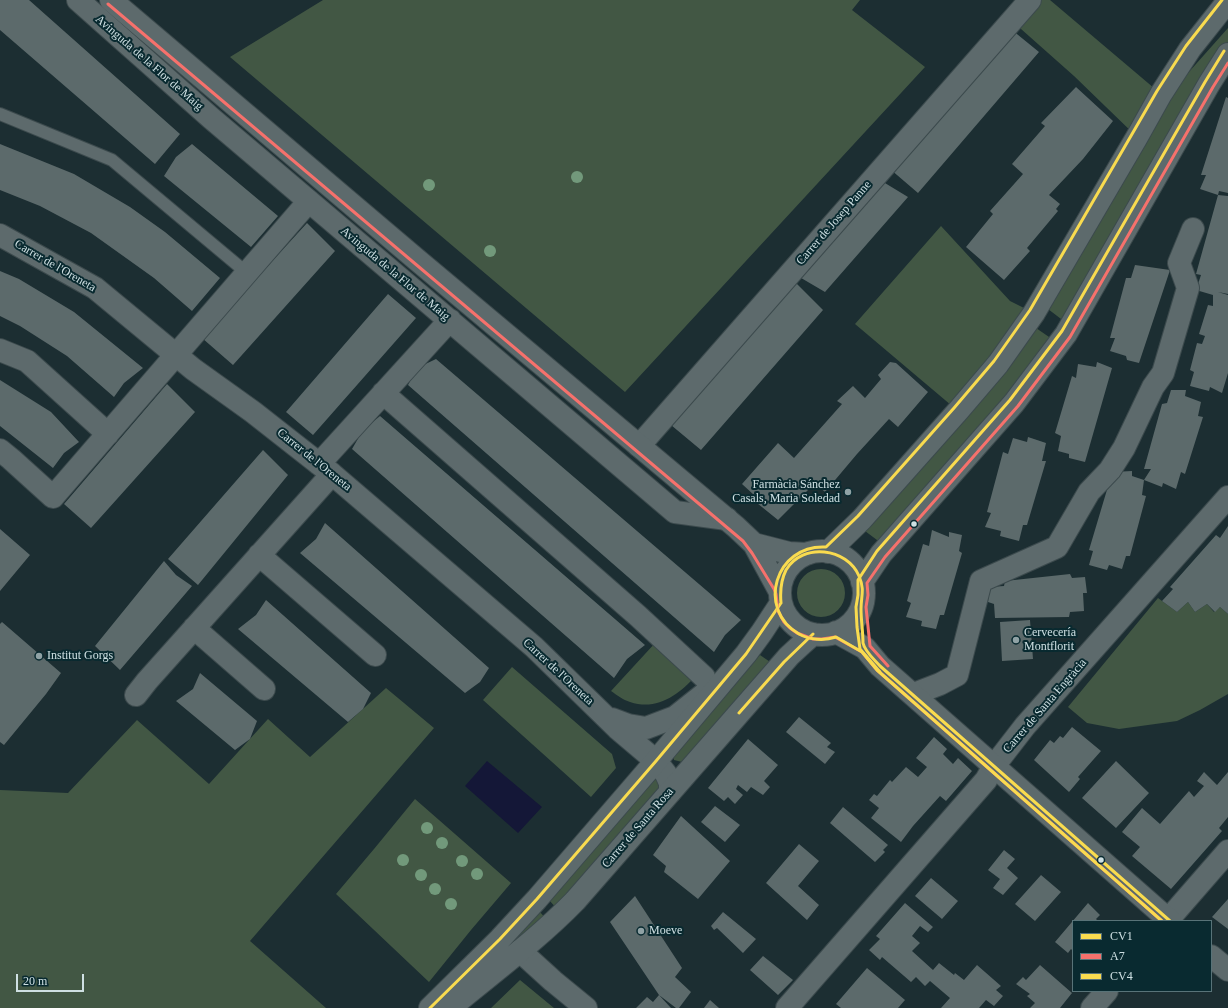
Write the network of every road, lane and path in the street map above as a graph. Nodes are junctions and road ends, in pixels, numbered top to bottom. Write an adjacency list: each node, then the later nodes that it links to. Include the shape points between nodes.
1 (78, 0): 9 (street, Avinguda de la Flor de Maig)
2 (112, 0): 18 (street, Avinguda de la Flor de Maig)
3 (1030, 0): 18 (street, Carrer de Josep Panne)
4 (1228, 1): 6 (street)
5 (1228, 12): 6 (street)
6 (1190, 48): 24 (street, via 1034,313 998,364 862,519)
7 (1228, 54): 27 (street, via 1066,334 1014,402 881,554)
8 (0, 114): 12 (lane, via 112,160)
9 (309, 201): 12 (street); 13 (street, Avinguda de la Flor de Maig)
10 (1193, 229): 38 (street, via 1179,263 1188,288 1163,373 1124,448 1110,470 1089,492 1057,547 981,581 957,675)
11 (0, 235): 15 (street, Carrer de l'Oreneta, via 95,288)
12 (247, 273): 15 (street)
13 (450, 320): 16 (street); 22 (street, Avinguda de la Flor de Maig, via 674,512)
14 (0, 350): 17 (street, via 27,361)
15 (176, 355): 17 (street); 20 (street, Carrer de l'Oreneta)
16 (383, 393): 20 (street); 36 (street)
17 (108, 434): 19 (street, via 54,497)
18 (639, 446): 22 (street, Avinguda de la Flor de Maig)
19 (0, 450)
20 (326, 469): 26 (street); 40 (street, Carrer de l'Oreneta, via 534,648)
21 (1228, 497): 42 (street, Carrer de Santa Engràcia, via 1025,726)
22 (727, 519): 23 (street, Avinguda de la Flor de Maig)
23 (754, 544): 25 (street, via 789,553); 28 (street)
24 (828, 552): 25 (street); 27 (street, via 837,554 853,565)
25 (807, 554): 28 (street, via 790,566 783,576)
26 (259, 556): 30 (street); 34 (street)
27 (862, 582): 29 (street, via 864,595)
28 (780, 597): 32 (street, via 784,614 792,623 801,630); 35 (street, via 762,632)
29 (861, 607): 31 (street, via 846,627); 33 (street)
30 (194, 628): 37 (street); 39 (street)
31 (836, 632): 32 (street); 33 (street)
32 (814, 634): 43 (street, Carrer de Santa Rosa, via 789,656)
33 (864, 648): 38 (street, via 880,666)
34 (374, 655)
35 (731, 672): 40 (street, Carrer de l'Oreneta, via 675,717 646,728 628,725); 41 (street)
36 (704, 676)
37 (264, 689)
38 (914, 694): 42 (street)
39 (136, 695)
40 (604, 716): 41 (street, Carrer de l'Oreneta)
41 (656, 761): 43 (street, Carrer de l'Oreneta, via 666,774); 50 (street, via 537,899)
42 (994, 766): 45 (street); 53 (street, Carrer de Santa Engràcia, via 986,780)
43 (670, 792): 46 (street, Carrer de Santa Rosa, via 575,901)
44 (1228, 852): 45 (street)
45 (1168, 920)
46 (520, 951): 51 (street, Carrer de Santa Rosa); 52 (street)
47 (1212, 957): 48 (street)
48 (1228, 970)
49 (1105, 992): 54 (street)
50 (430, 1008)
51 (450, 1008)
52 (586, 1008)
53 (787, 1008)
54 (1092, 1008)

